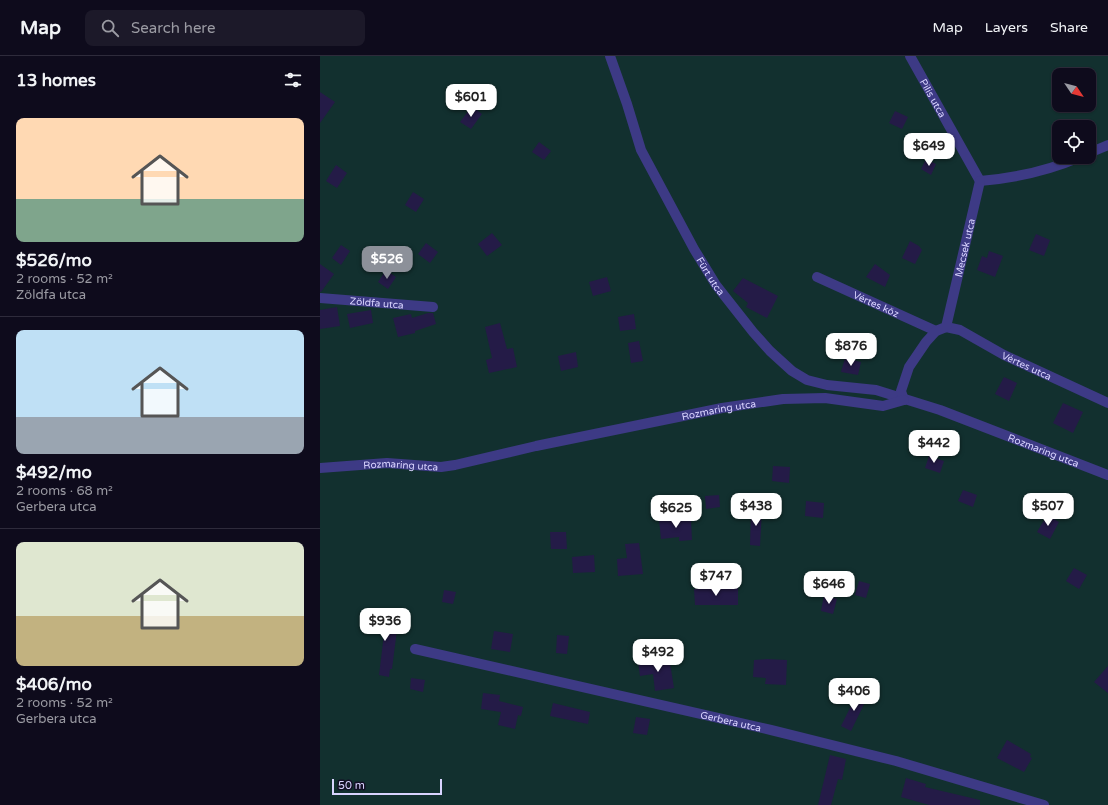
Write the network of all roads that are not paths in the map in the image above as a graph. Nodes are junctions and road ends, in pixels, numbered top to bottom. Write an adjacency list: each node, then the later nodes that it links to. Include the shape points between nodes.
1 (610, 56): 12 (street, Fürt utca, via 641,150 694,249 716,285 752,332 792,371 807,380 827,385 876,390)
2 (910, 56): 6 (street, Pilis utca)
3 (1108, 145): 4 (street)
4 (1096, 150)
5 (1062, 164): 6 (street, via 1014,178)
6 (980, 181): 10 (street, Mecsek utca)
7 (817, 277): 11 (street, Vértes köz)
8 (320, 298): 9 (street, Zöldfa utca)
9 (433, 307)
10 (946, 327): 11 (street); 13 (street, Vértes utca, via 960,330 1004,355)
11 (936, 331): 12 (street, via 909,367 901,391)
12 (904, 400): 14 (street, Rozmaring utca, via 883,406 825,398 783,399 708,410 455,465 387,463); 15 (street, Rozmaring utca, via 940,410)
13 (1108, 403)
14 (320, 468)
15 (1108, 475)
16 (415, 649): 17 (street, Gerbera utca, via 896,761)
17 (1044, 805)

